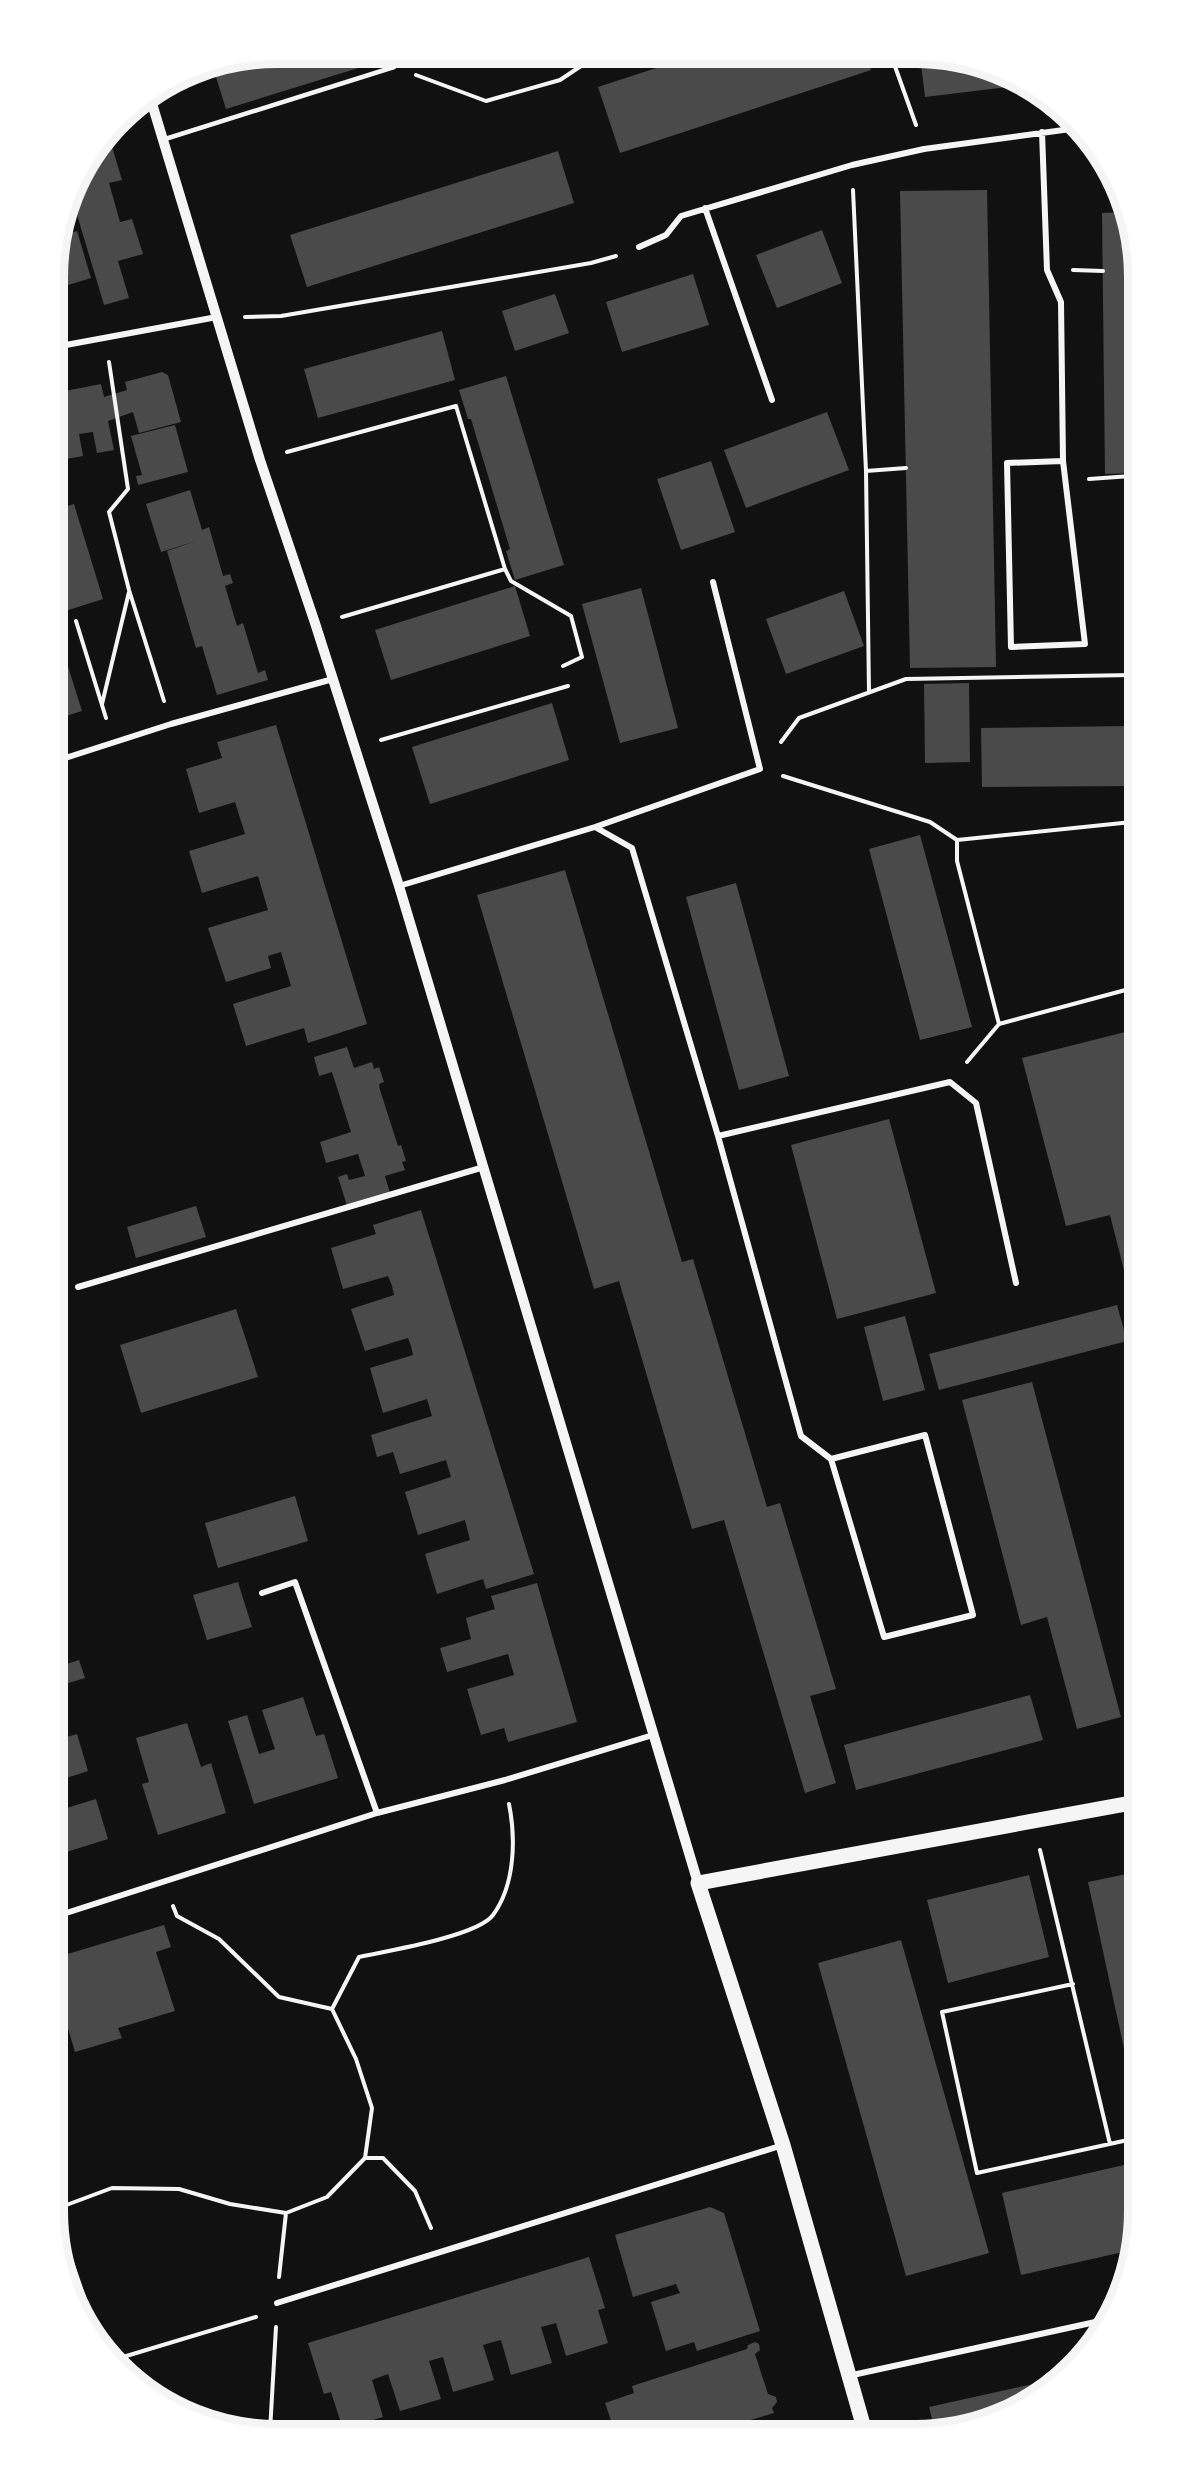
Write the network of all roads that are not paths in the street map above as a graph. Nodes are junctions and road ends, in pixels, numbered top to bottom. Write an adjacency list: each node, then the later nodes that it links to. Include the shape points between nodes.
1 (394, 67): 5 (lane)
2 (152, 105): 5 (street)
3 (1067, 129): 4 (street)
4 (1042, 132): 6 (street, via 924,149 852,165); 11 (street, via 1047,270 1061,302)
5 (162, 140): 8 (street)
6 (705, 208): 7 (street, via 681,216 666,235); 10 (street)
7 (639, 247)
8 (217, 317): 9 (street); 13 (street)
9 (64, 345)
10 (772, 400)
11 (1063, 461): 11 (street, via 1007,463 1011,647 1084,644)
12 (713, 582): 15 (street, via 760,769)
13 (333, 679): 14 (street); 16 (street)
14 (64, 759)
15 (595, 827): 16 (street); 17 (street, via 632,848)
16 (399, 886): 18 (street)
17 (718, 1137): 19 (street, via 950,1082 976,1103); 21 (street, via 801,1436)
18 (484, 1167): 20 (street); 23 (street)
19 (1016, 1283)
20 (78, 1287)
21 (831, 1459): 21 (street, via 925,1436 973,1615 884,1637)
22 (262, 1593): 25 (street, via 295,1582)
23 (653, 1735): 25 (street, via 505,1780); 26 (street)
24 (1128, 1804): 26 (main road)
25 (377, 1813): 27 (street)
26 (698, 1883): 28 (main road)
27 (64, 1914)
28 (783, 2145): 30 (street); 33 (main road)
29 (71, 2262): 31 (street)
30 (277, 2303)
31 (86, 2306)
32 (1097, 2322): 33 (street)
33 (848, 2376): 34 (main road)
34 (863, 2424)

